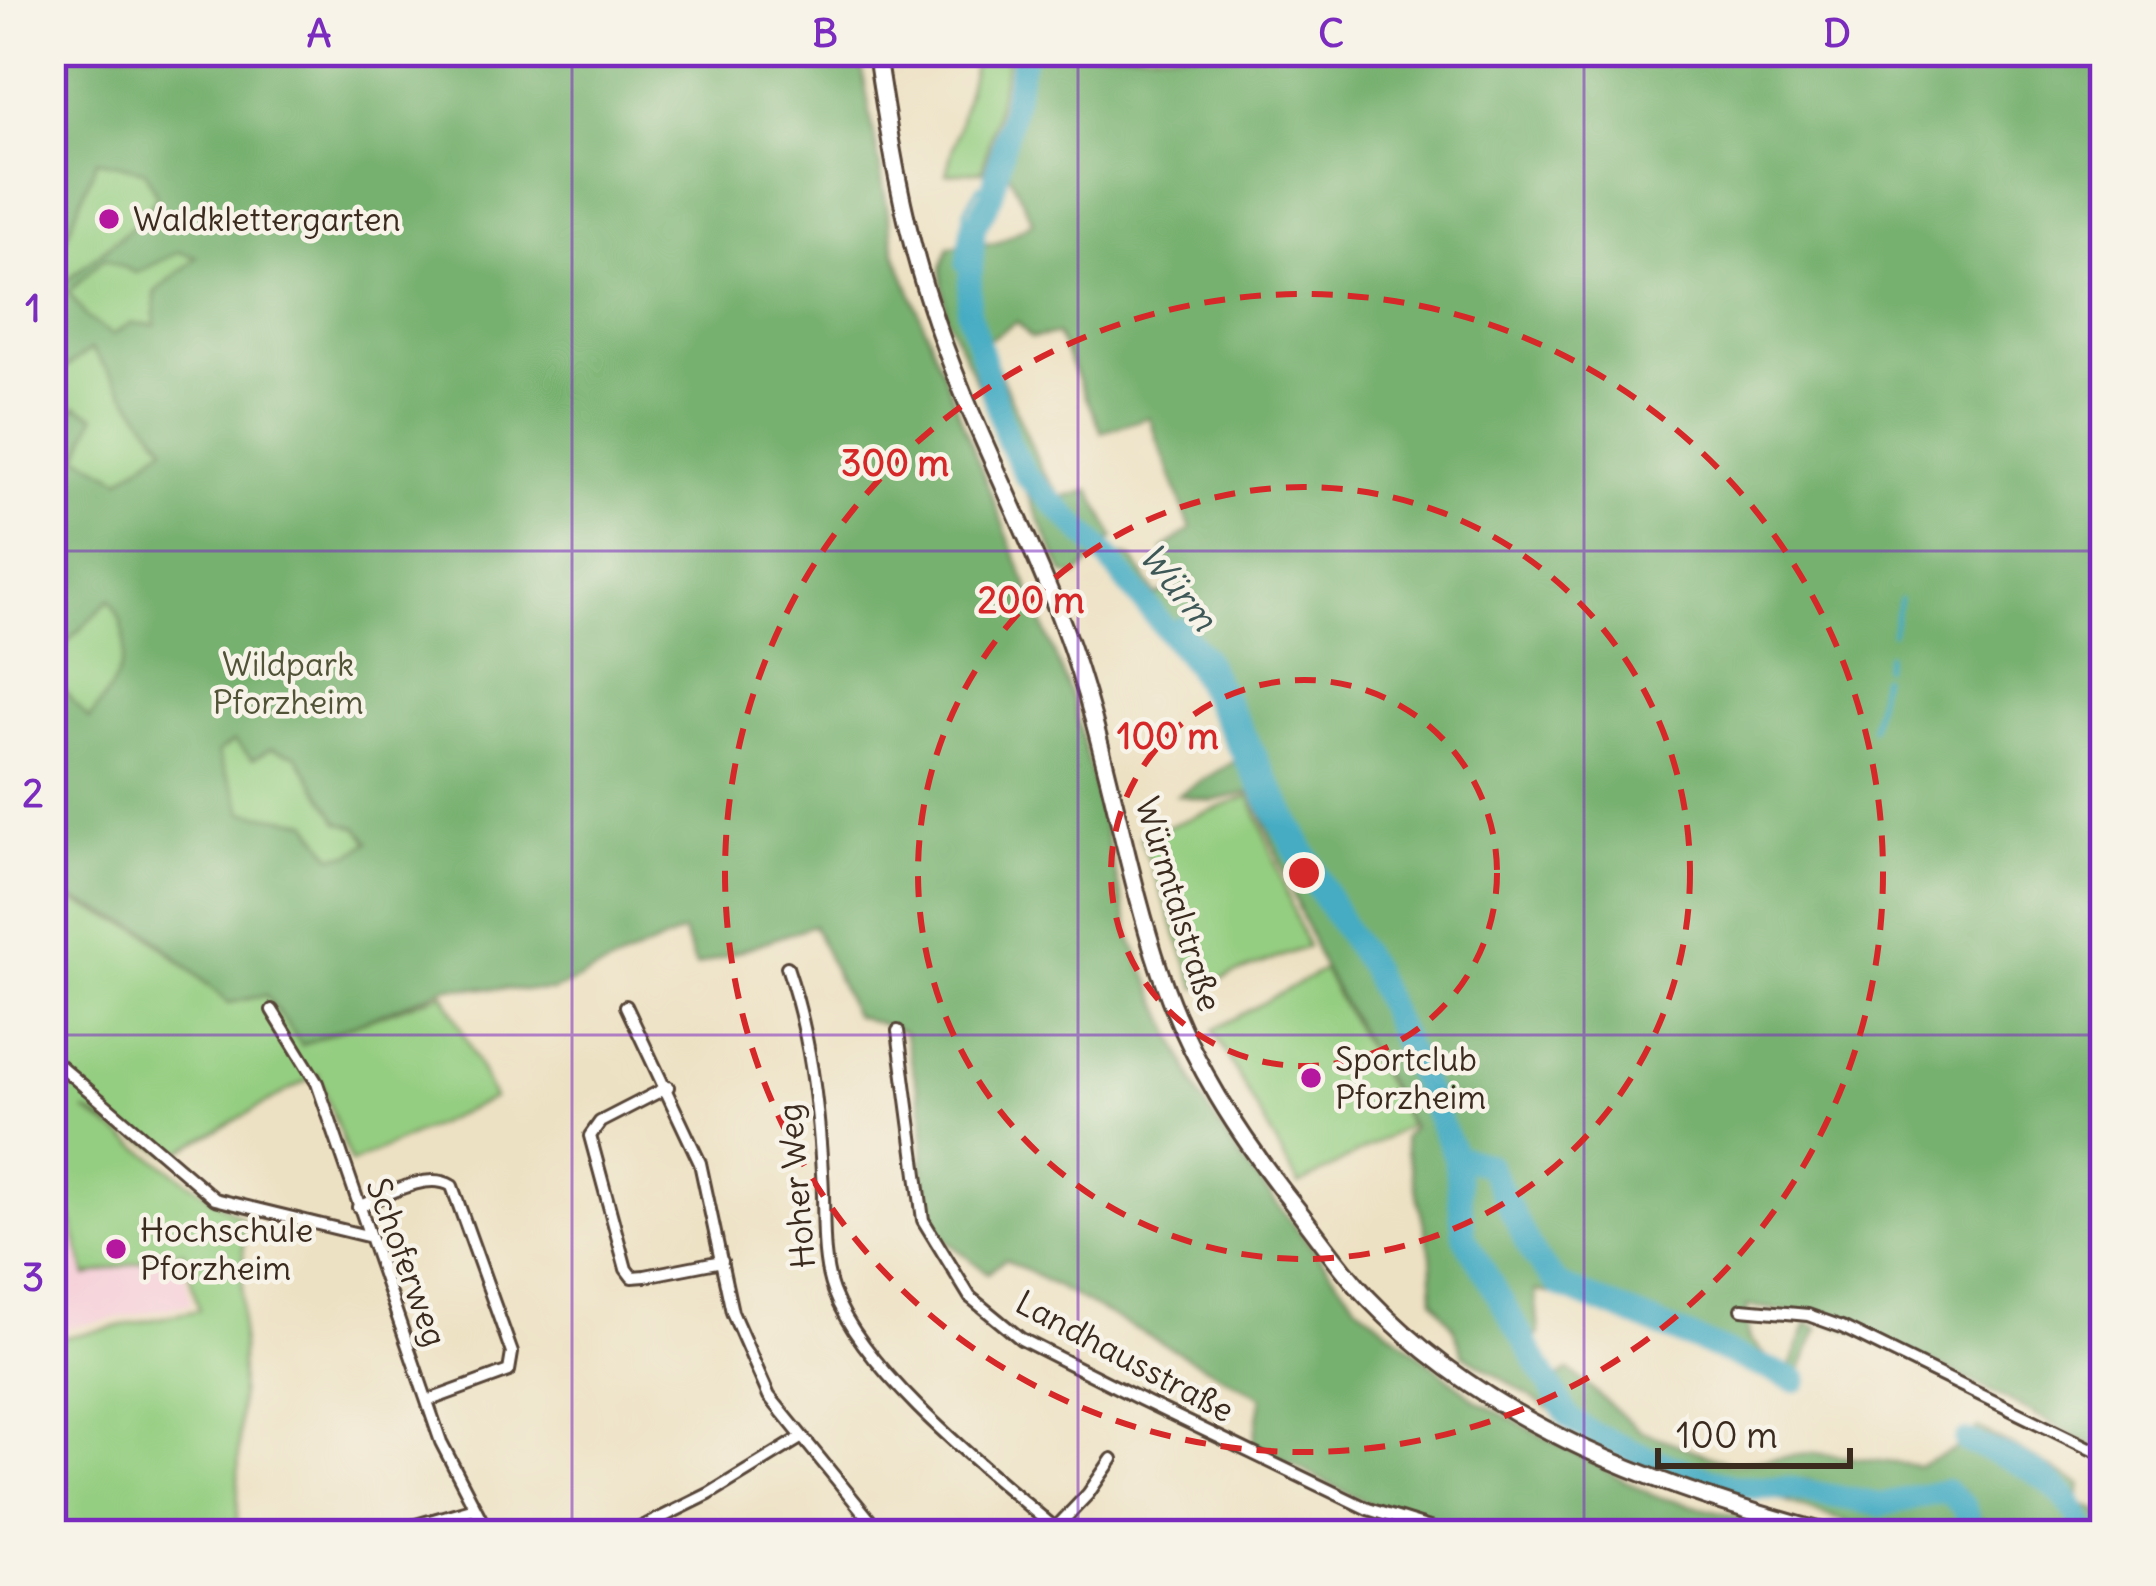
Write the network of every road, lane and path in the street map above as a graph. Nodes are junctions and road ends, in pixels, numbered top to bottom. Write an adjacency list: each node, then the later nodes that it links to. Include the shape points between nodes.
1 (876, 51): 23 (main road, Würmtalstraße, via 894,174 930,305 1064,628 1161,974 1241,1139 1369,1299 1457,1372 1632,1473)
2 (787, 967): 17 (street, Hoher Weg, via 819,1113 827,1264 848,1323)
3 (626, 1006): 7 (street)
4 (272, 1010): 8 (street, Schoferweg, via 317,1083)
5 (898, 1031): 22 (street, Landhausstraße, via 923,1220 970,1297 1021,1339 1140,1399 1368,1509)
6 (51, 1058): 9 (street, via 214,1199)
7 (668, 1087): 10 (street, via 700,1163); 10 (street, via 600,1122 590,1136 626,1269 638,1277)
8 (358, 1207): 9 (street, Schoferweg); 12 (street, via 419,1183 452,1186 512,1353 509,1371 498,1378)
9 (367, 1236): 12 (street, Schoferweg)
10 (722, 1262): 13 (street, via 748,1352)
11 (1742, 1309): 14 (street, via 1808,1315 1842,1328)
12 (427, 1401): 16 (street, Schoferweg)
13 (799, 1439): 20 (street); 21 (street)
14 (2105, 1456)
15 (1112, 1459): 17 (street, Hoher Weg)
16 (475, 1508): 18 (street); 19 (street, Schoferweg)
17 (1056, 1533)
18 (381, 1535)
19 (489, 1535)
20 (626, 1535)
21 (882, 1535)
22 (1452, 1535)
23 (1835, 1535)

